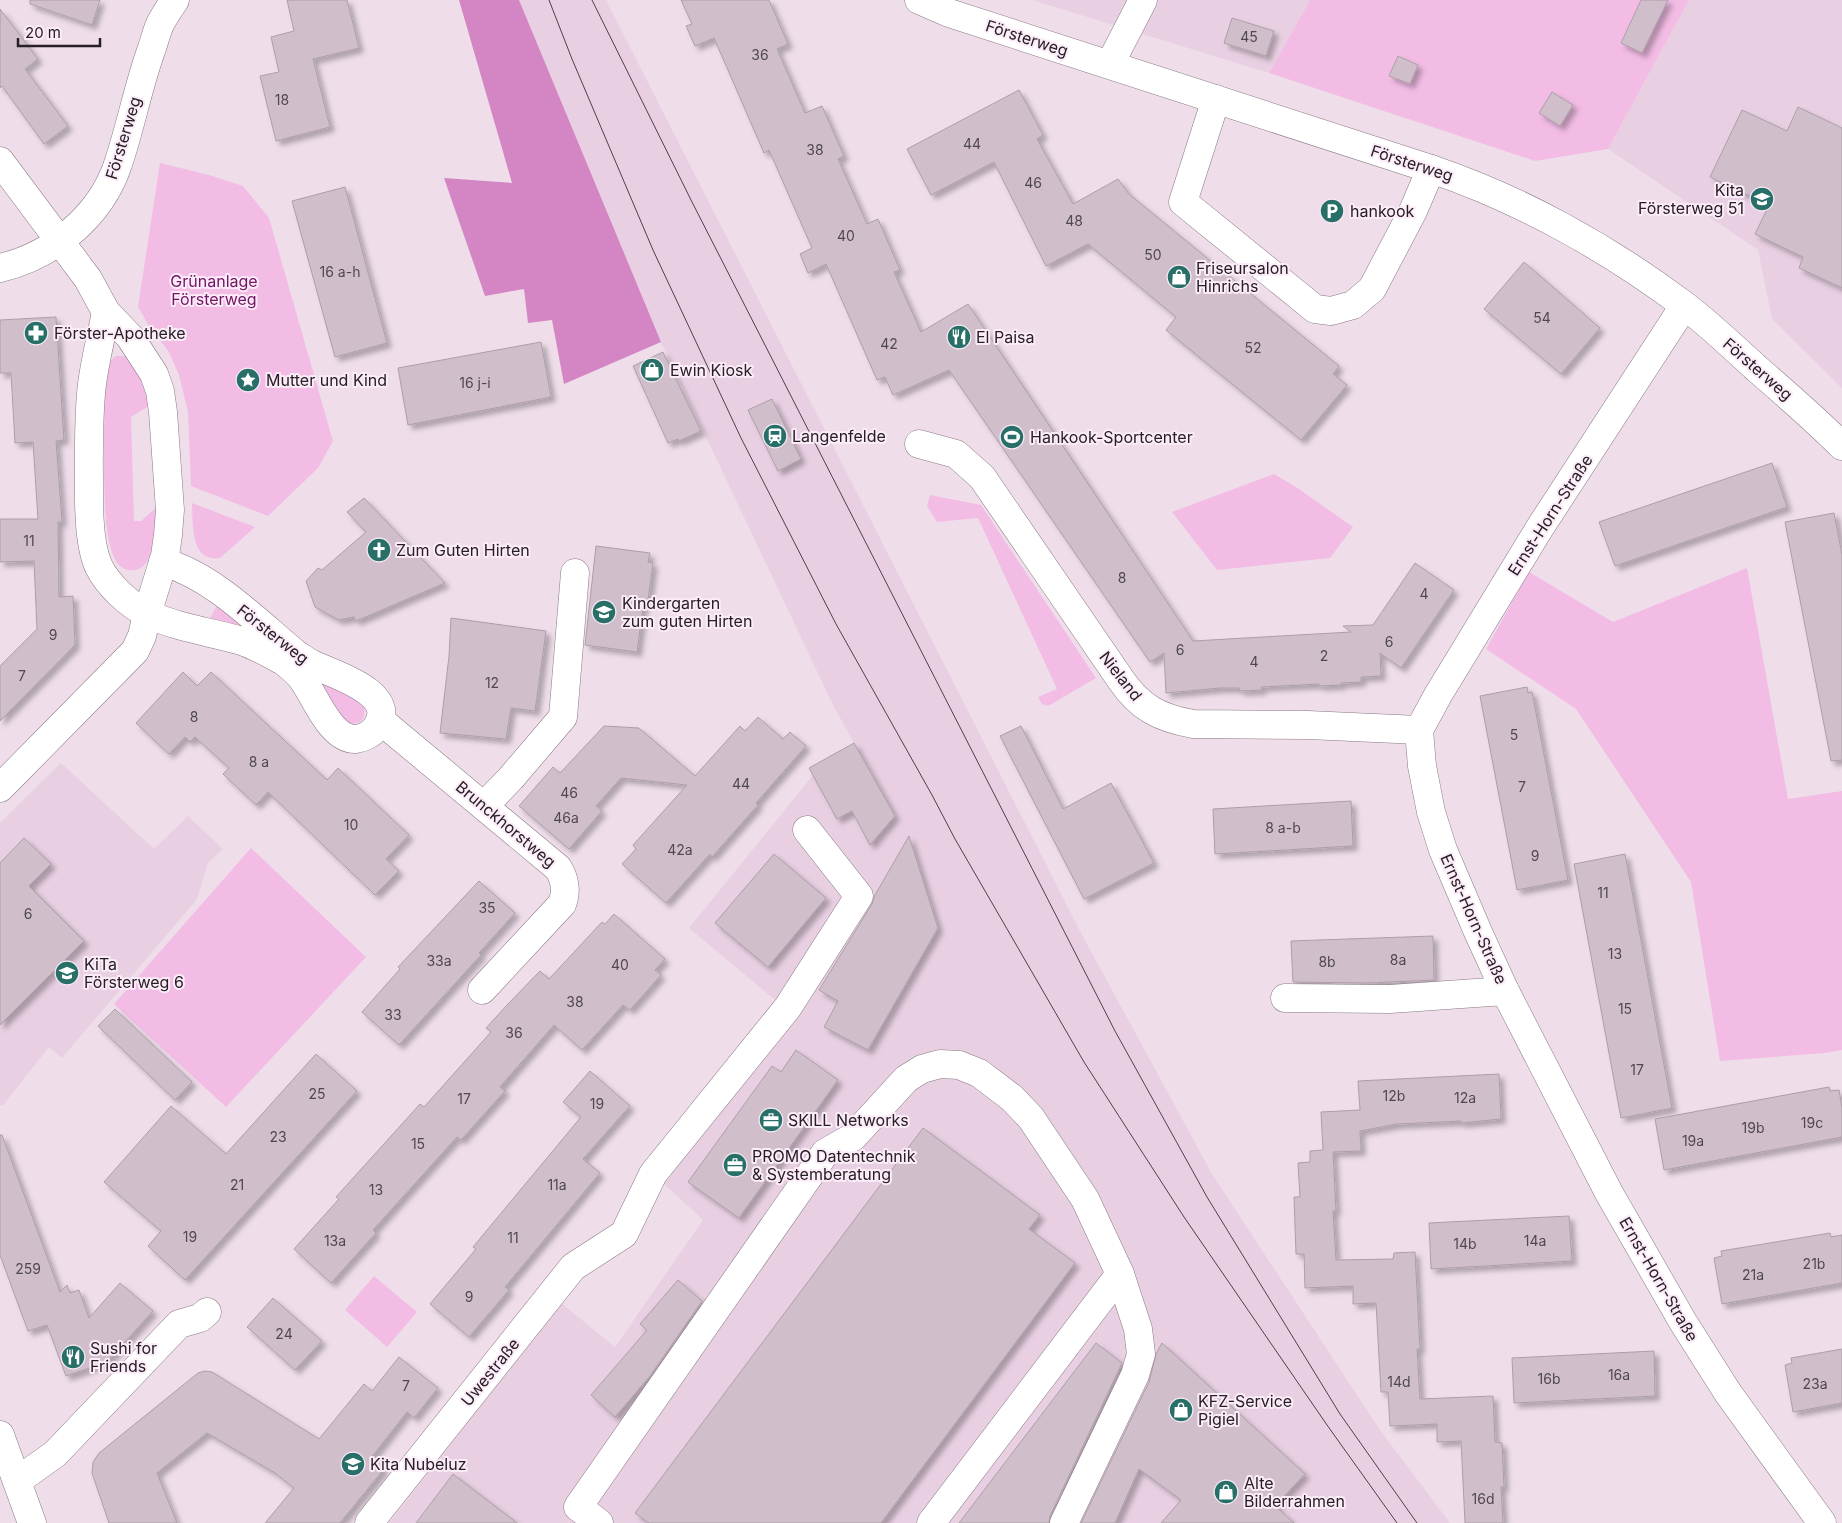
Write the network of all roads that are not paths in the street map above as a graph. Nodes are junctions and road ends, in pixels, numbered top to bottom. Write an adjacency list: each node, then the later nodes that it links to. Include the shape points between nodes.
1 (175, 0): 8 (street, Försterweg, via 161,22 109,185 87,215)
2 (919, 0): 4 (street, Försterweg, via 949,13)
3 (1143, 0): 4 (street)
4 (1110, 64): 5 (street, Försterweg)
5 (1216, 99): 7 (street, Försterweg); 7 (street, via 1183,202 1315,309 1331,312 1354,305 1372,289 1414,211)
6 (0, 161): 8 (street)
7 (1431, 169): 10 (street, Försterweg, via 1507,199 1606,251)
8 (60, 240): 9 (street, Försterweg, via 27,260); 11 (street, via 88,279)
9 (0, 268)
10 (1684, 306): 13 (street, Försterweg, via 1806,410); 18 (street, Ernst-Horn-Straße, via 1539,529)
11 (106, 312): 14 (street, via 130,337 154,374 160,391 170,510); 16 (street, Försterweg, via 91,392 90,524 98,566 124,598)
12 (919, 444): 18 (street, Nieland, via 956,454 982,478 1120,680 1145,707 1176,721 1193,724 1308,724)
13 (1842, 446)
14 (163, 562): 16 (street); 17 (street, Försterweg, via 209,583 311,664 366,690 377,700)
15 (575, 572): 20 (street, via 563,717)
16 (147, 614): 17 (street, Försterweg, via 189,629 243,642 285,662 301,677 322,712 344,736 364,737 375,730); 19 (street, via 135,651)
17 (380, 720): 20 (street, Brunckhorstweg)
18 (1419, 730): 23 (street, Ernst-Horn-Straße, via 1431,812 1443,850)
19 (0, 788)
20 (484, 806): 22 (street, Brunckhorstweg, via 558,868 565,890 562,904)
21 (807, 830): 30 (street, Uwestraße, via 859,896 788,1006 653,1174 624,1234 574,1267)
22 (482, 990)
23 (1505, 991): 24 (street, via 1390,999); 34 (street, Ernst-Horn-Straße, via 1609,1193 1683,1322 1755,1432)
24 (1285, 998)
25 (1120, 1274): 31 (street, via 1085,1199 1031,1118 1012,1098 979,1073 959,1065 940,1064 922,1069 906,1079 853,1137 825,1153 578,1508); 32 (street); 33 (street, via 1138,1328 1141,1354 1135,1375)
26 (207, 1312): 28 (street, via 200,1318 179,1324 55,1454)
27 (0, 1435): 28 (street)
28 (17, 1481): 29 (street)
29 (32, 1523)
30 (369, 1523)
31 (599, 1523)
32 (931, 1523)
33 (1064, 1523)
34 (1822, 1523)

